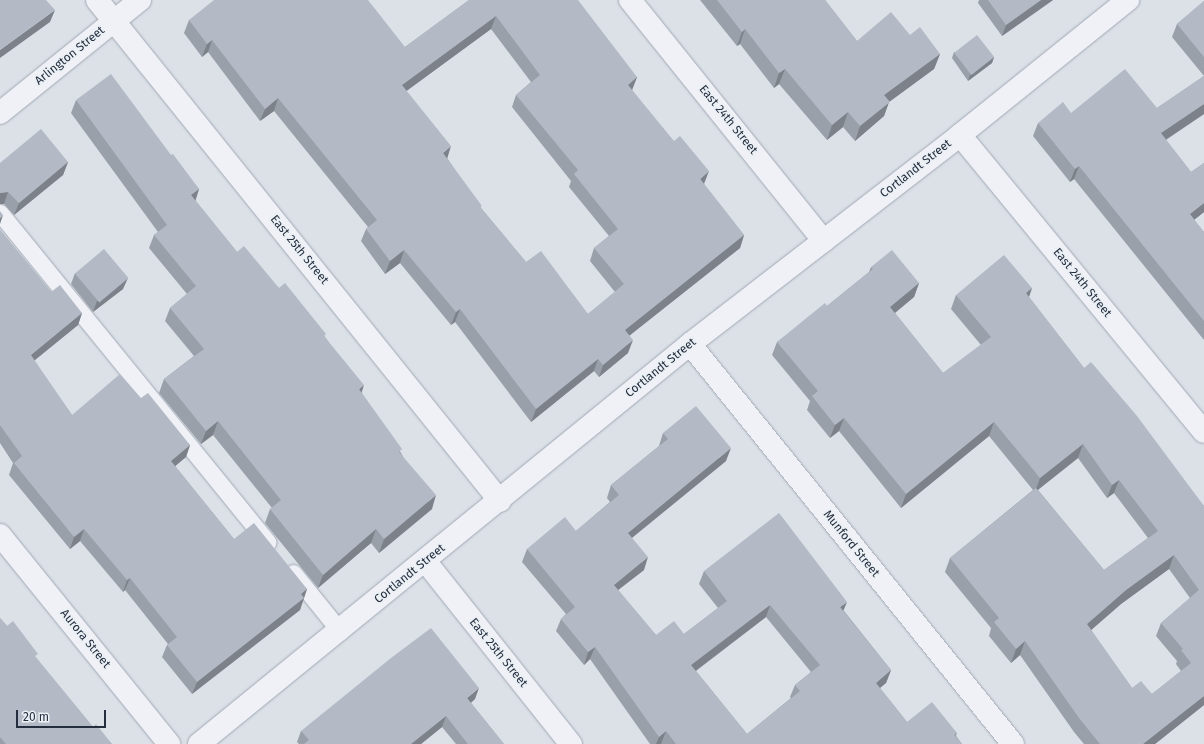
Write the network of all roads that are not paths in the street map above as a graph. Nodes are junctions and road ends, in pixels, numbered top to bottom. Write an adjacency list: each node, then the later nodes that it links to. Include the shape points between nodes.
1 (97, 0): 5 (street, East 25th Street)
2 (140, 0): 5 (street, Arlington Street)
3 (630, 0): 9 (street, East 24th Street)
4 (1128, 0): 7 (street, Cortlandt Street)
5 (114, 21): 6 (street, Arlington Street); 12 (street, East 25th Street)
6 (0, 113)
7 (960, 135): 9 (street, Cortlandt Street); 11 (street, East 24th Street)
8 (0, 213): 15 (lane)
9 (824, 241): 10 (street, Cortlandt Street)
10 (690, 344): 12 (street, Cortlandt Street); 19 (street, Munford Street)
11 (1204, 432)
12 (500, 500): 14 (street, Cortlandt Street)
13 (0, 535): 16 (street, Aurora Street)
14 (426, 562): 15 (street, Cortlandt Street); 18 (street, East 25th Street)
15 (340, 631): 17 (street, Cortlandt Street)
16 (169, 744)
17 (199, 744)
18 (571, 744)
19 (1013, 744)

